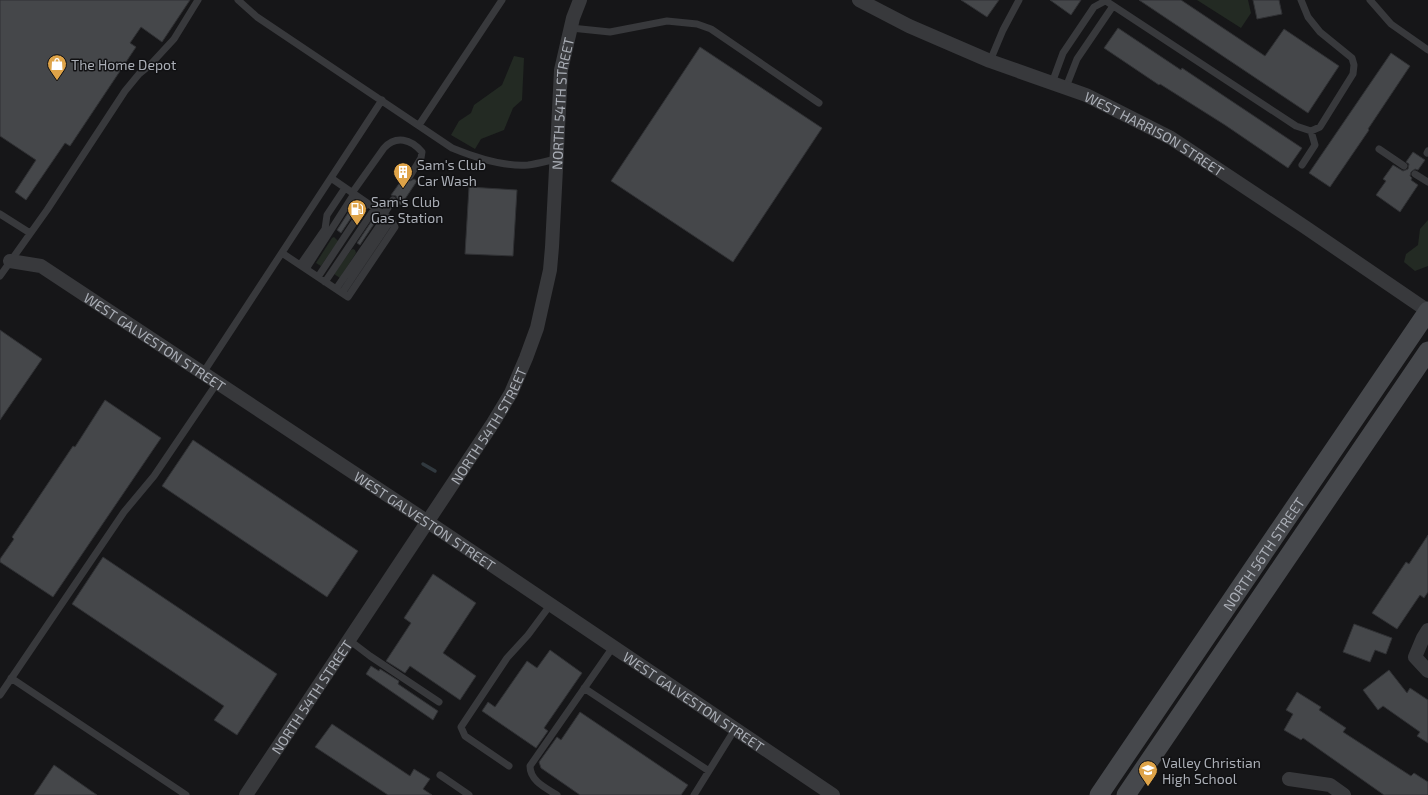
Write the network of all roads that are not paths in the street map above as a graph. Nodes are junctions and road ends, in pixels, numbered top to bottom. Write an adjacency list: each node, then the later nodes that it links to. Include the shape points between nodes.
1 (198, 0): 35 (lane, via 174,39 125,91)
2 (238, 0): 16 (lane, via 257,17)
3 (502, 0): 18 (lane)
4 (580, 0): 11 (street, NORTH 54TH STREET)
5 (859, 0): 13 (street, WEST HARRISON STREET, via 879,8 909,26)
6 (1019, 0): 13 (lane)
7 (1301, 0): 19 (lane, via 1308,18 1320,32 1352,58 1354,65 1353,74 1320,127)
8 (1370, 0): 12 (lane, via 1391,24)
9 (1106, 1): 10 (lane); 14 (lane, via 1094,7 1063,53)
10 (1113, 6): 15 (lane, via 1077,59); 19 (lane, via 1296,126)
11 (570, 28): 17 (lane, via 610,32 667,21 697,24 711,29); 21 (street, NORTH 54TH STREET, via 561,70)
12 (1428, 50)
13 (990, 61): 14 (street, WEST HARRISON STREET)
14 (1052, 83): 15 (street, WEST HARRISON STREET)
15 (1066, 87): 43 (street, WEST HARRISON STREET, via 1086,94 1171,138)
16 (382, 100): 18 (lane); 26 (lane)
17 (819, 103)
18 (419, 125): 21 (lane, via 452,148 468,155 501,163 527,165)
19 (1311, 131): 22 (lane, via 1315,145)
20 (1379, 149): 23 (lane)
21 (556, 159): 47 (street, NORTH 54TH STREET, via 550,270 537,328 511,393)
22 (1302, 165)
23 (1404, 166)
24 (1416, 174): 27 (lane)
25 (410, 176): 29 (lane, via 422,152 412,142 396,140 384,148)
26 (331, 178): 28 (lane); 36 (lane)
27 (1428, 182)
28 (345, 188): 29 (lane); 38 (lane, via 327,216 325,229)
29 (353, 193): 31 (lane); 38 (lane)
30 (393, 200): 34 (lane)
31 (367, 203): 32 (lane); 40 (lane)
32 (375, 208): 34 (lane); 41 (lane)
33 (0, 214): 35 (lane)
34 (387, 216): 42 (lane); 42 (lane, via 395,227 348,298)
35 (30, 233): 37 (lane)
36 (282, 253): 38 (lane); 45 (lane)
37 (10, 261): 39 (lane); 45 (street, WEST GALVESTON STREET, via 40,266)
38 (303, 267): 40 (lane)
39 (0, 276)
40 (318, 277): 41 (lane)
41 (325, 282): 42 (lane)
42 (339, 291)
43 (1428, 311): 68 (main road, NORTH 56TH STREET)
44 (1428, 351): 69 (main road, NORTH 56TH STREET)
45 (203, 373): 46 (street, WEST GALVESTON STREET)
46 (217, 382): 47 (street, WEST GALVESTON STREET); 53 (lane)
47 (428, 522): 48 (street, WEST GALVESTON STREET); 50 (street, NORTH 54TH STREET)
48 (551, 604): 51 (street, WEST GALVESTON STREET); 58 (lane, via 507,658 461,726 465,736)
49 (1428, 630): 52 (street, via 1415,657)
50 (349, 640): 56 (lane); 63 (street, NORTH 54TH STREET)
51 (613, 647): 54 (lane); 57 (street, WEST GALVESTON STREET)
52 (1428, 671)
53 (11, 678): 55 (lane); 62 (lane)
54 (584, 688): 59 (lane); 65 (lane, via 530,766 530,771 539,784)
55 (0, 695)
56 (439, 702)
57 (735, 729): 59 (lane); 67 (street, WEST GALVESTON STREET)
58 (509, 766)
59 (709, 771): 66 (lane)
60 (440, 775): 64 (lane)
61 (1290, 778): 70 (street, via 1330,785)
62 (186, 795)
63 (246, 795)
64 (469, 795)
65 (557, 795)
66 (694, 795)
67 (833, 795)
68 (1099, 795)
69 (1126, 795)
70 (1344, 795)

